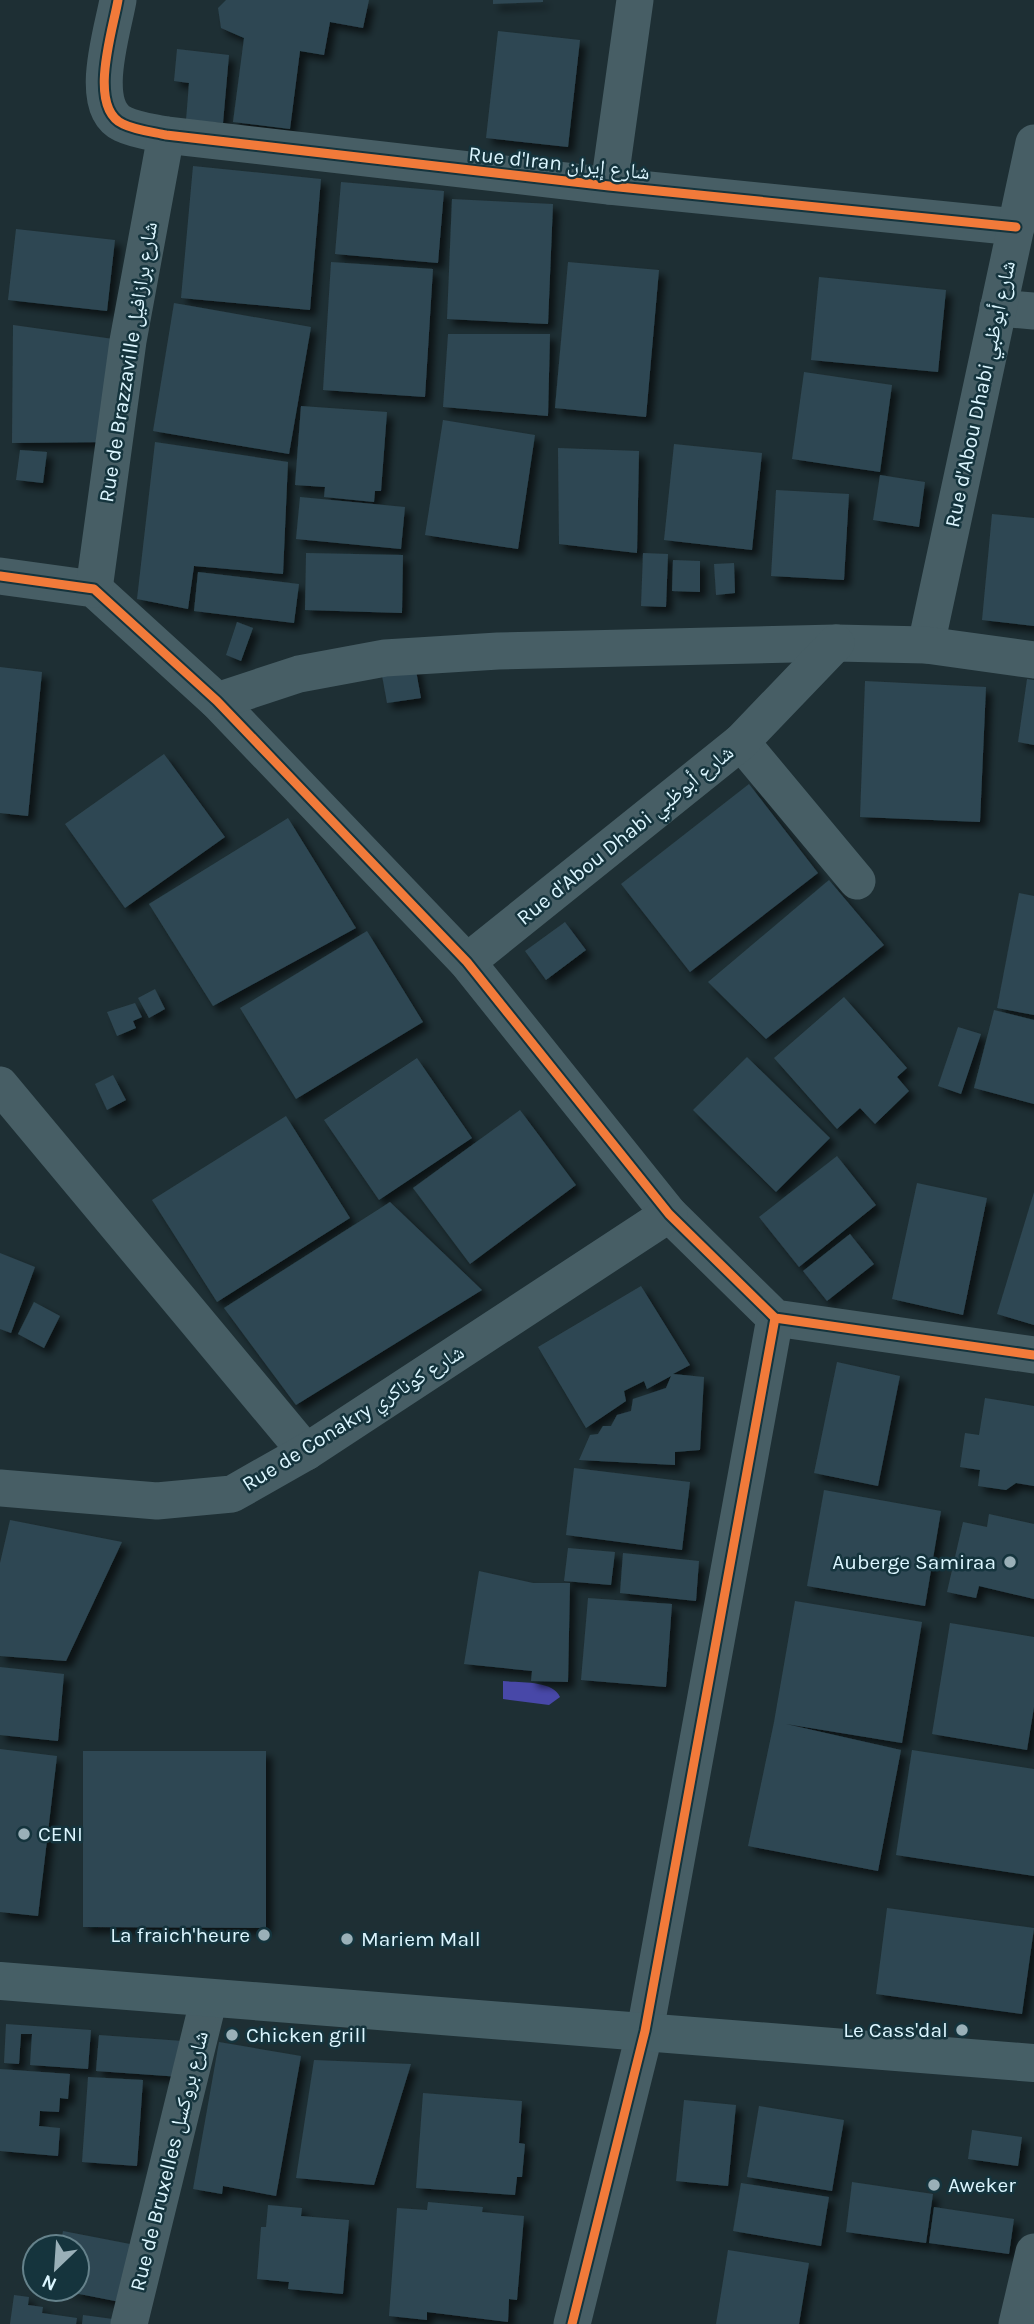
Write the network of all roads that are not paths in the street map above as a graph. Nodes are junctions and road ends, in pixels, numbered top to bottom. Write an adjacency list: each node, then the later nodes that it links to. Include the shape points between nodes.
1 (118, 0): 3 (street, Rue d'Iran شارع إيران, via 102,91 107,108 121,124)
2 (635, 0): 5 (street)
3 (166, 135): 5 (street, Rue d'Iran شارع إيران); 10 (street, Rue de Brazzaville شارع برازافيل, via 128,341)
4 (1034, 143): 6 (street, Rue d'Abou Dhabi شارع أبوظبي)
5 (610, 187): 6 (street, Rue d'Iran شارع إيران)
6 (1016, 227): 7 (street, Rue d'Abou Dhabi شارع أبوظبي)
7 (998, 307): 8 (street); 12 (street, Rue d'Abou Dhabi شارع أبوظبي)
8 (1034, 311)
9 (0, 576): 10 (street)
10 (94, 589): 14 (street)
11 (836, 643): 12 (street); 14 (street, via 384,658 299,674); 15 (street, Rue d'Abou Dhabi شارع أبوظبي)
12 (926, 645): 13 (street)
13 (1034, 660)
14 (217, 701): 17 (street)
15 (741, 742): 16 (street); 17 (street, Rue d'Abou Dhabi شارع أبوظبي)
16 (857, 881)
17 (467, 962): 19 (street)
18 (0, 1085): 22 (street)
19 (669, 1214): 20 (street); 22 (street, Rue de Conakry شارع كوناكري)
20 (775, 1318): 21 (street); 26 (street)
21 (1034, 1356)
22 (306, 1452): 23 (street, Rue de Conakry شارع كوناكري, via 232,1494 157,1501)
23 (0, 1488)
24 (0, 1981): 25 (main road)
25 (209, 1998): 26 (main road); 29 (street, Rue de Bruxelles شارع بروكسل)
26 (645, 2031): 27 (main road); 30 (street)
27 (1034, 2063)
28 (1034, 2252): 31 (street)
29 (129, 2324)
30 (572, 2324)
31 (1017, 2324)

